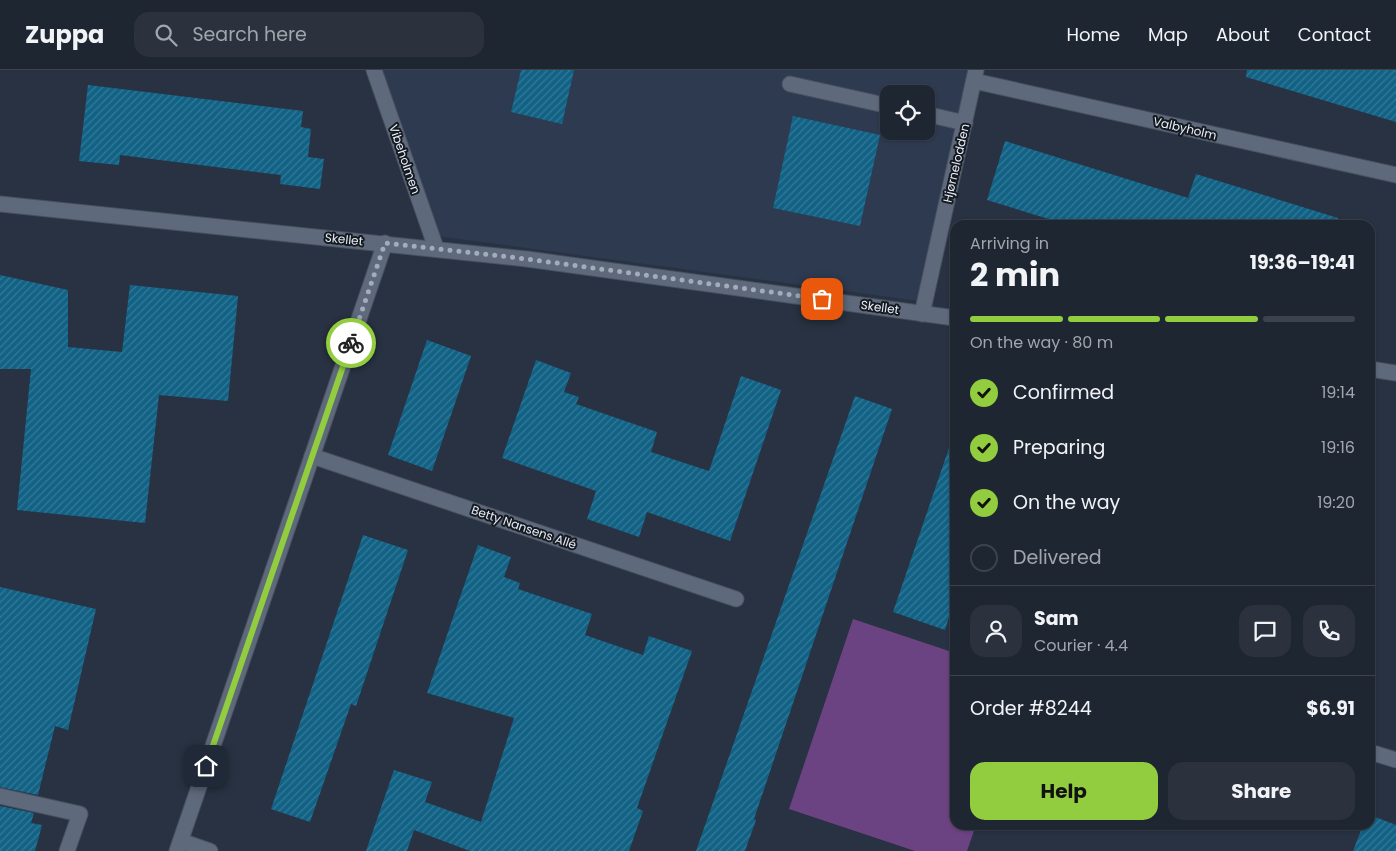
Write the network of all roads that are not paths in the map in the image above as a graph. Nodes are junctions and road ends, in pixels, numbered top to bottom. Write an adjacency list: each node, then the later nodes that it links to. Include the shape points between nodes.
1 (374, 70): 10 (street, Vibeholmen)
2 (975, 75): 6 (street, Hjørnelodden); 7 (street, Valbyholm)
3 (790, 84): 4 (street)
4 (880, 104)
5 (935, 116): 6 (street)
6 (965, 122): 11 (street, Hjørnelodden)
7 (1396, 175)
8 (0, 204): 9 (street, Skellet)
9 (385, 243): 10 (street, Skellet); 15 (street)
10 (436, 248): 11 (street, Skellet)
11 (922, 314): 12 (street, Skellet)
12 (950, 317)
13 (1375, 370): 14 (street)
14 (1396, 373)
15 (312, 456): 16 (street, Betty Nansens Allé); 20 (street)
16 (736, 599)
17 (1375, 754): 18 (street)
18 (1396, 760)
19 (0, 796): 21 (street, via 80,814)
20 (179, 846): 22 (street)
21 (67, 851)
22 (210, 851)

